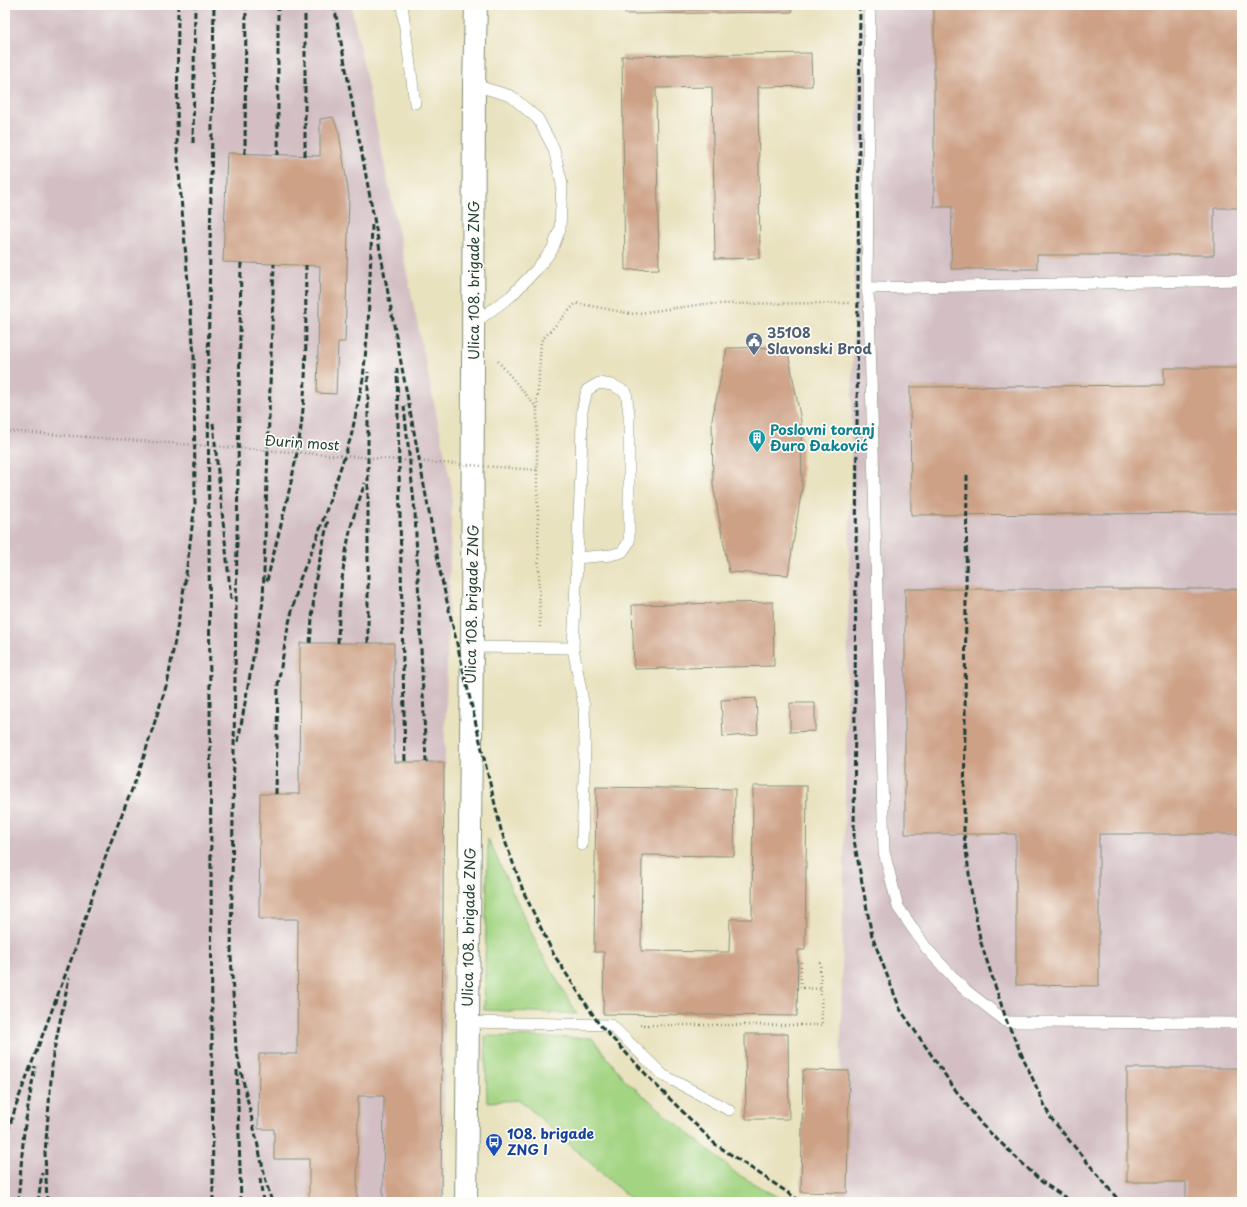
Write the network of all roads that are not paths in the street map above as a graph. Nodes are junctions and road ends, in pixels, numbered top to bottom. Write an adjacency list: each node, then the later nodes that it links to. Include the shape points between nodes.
1 (402, 5): 5 (lane)
2 (476, 5): 4 (street, Ulica 108. brigade ZNG)
3 (870, 5): 7 (lane)
4 (474, 85): 8 (street, Ulica 108. brigade ZNG); 8 (lane, via 511,96 538,119 554,149 562,184 560,228 552,250 510,296)
5 (415, 103)
6 (1242, 280): 7 (lane)
7 (867, 288): 14 (lane, via 884,852 898,907 926,949 963,988 1007,1022)
8 (474, 323): 10 (street, Ulica 108. brigade ZNG)
9 (576, 558): 9 (lane, via 622,552 629,542 629,414 626,392 612,385 599,383 587,390 582,411); 11 (lane)
10 (472, 647): 11 (lane); 13 (street, Ulica 108. brigade ZNG)
11 (573, 648): 12 (lane, via 584,707)
12 (582, 845)
13 (468, 1022): 15 (lane, via 611,1025 664,1075); 16 (street, Ulica 108. brigade ZNG)
14 (1242, 1023)
15 (729, 1110)
16 (466, 1202)

